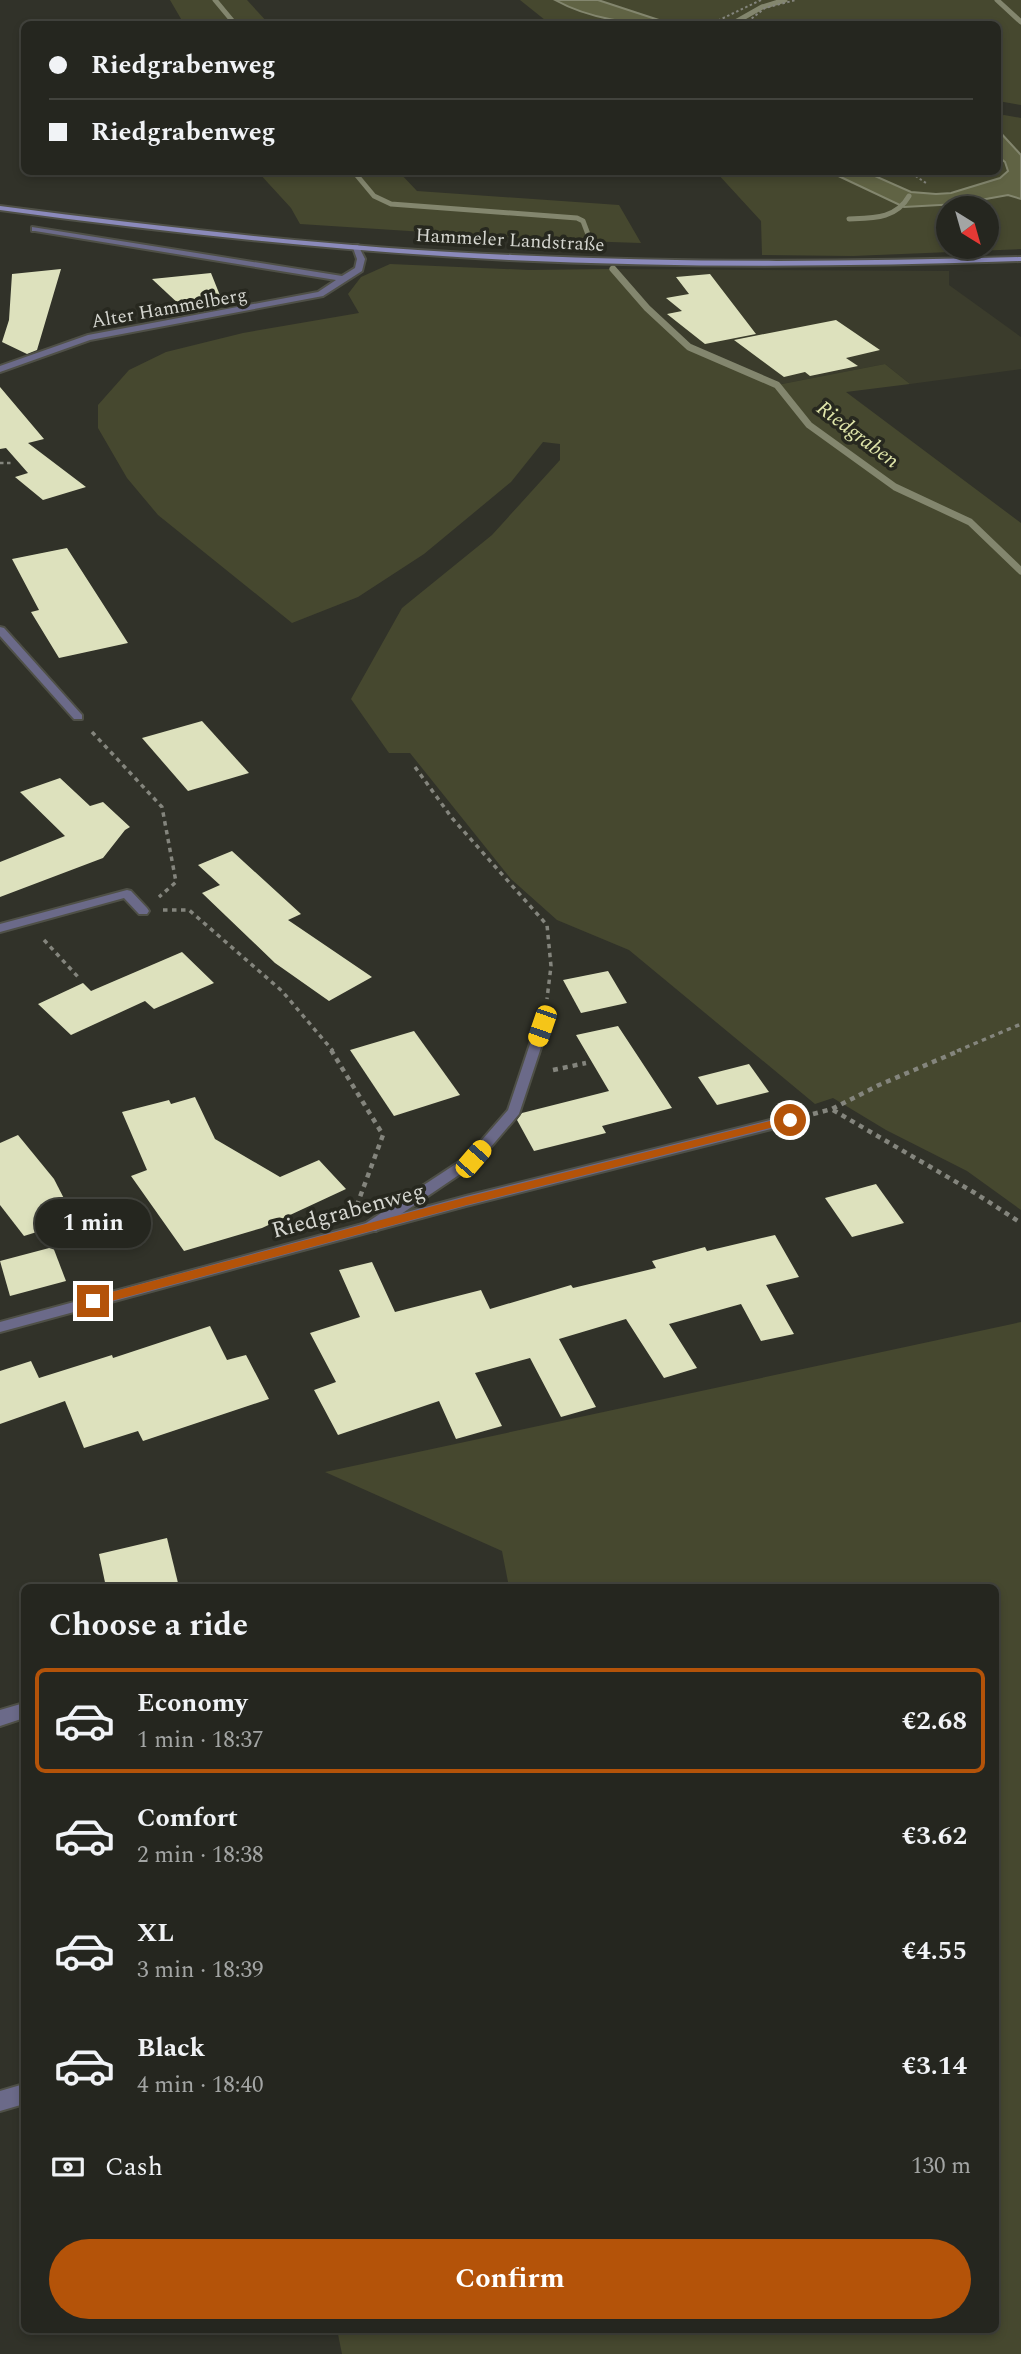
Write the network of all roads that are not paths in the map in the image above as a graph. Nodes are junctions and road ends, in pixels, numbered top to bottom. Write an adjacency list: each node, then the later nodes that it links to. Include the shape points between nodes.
1 (0, 208): 3 (main road, Hammeler Landstraße)
2 (35, 229): 5 (street, Alter Hammelberg)
3 (355, 247): 4 (main road, Hammeler Landstraße, via 736,266); 5 (street, Alter Hammelberg, via 361,259 359,269)
4 (1021, 259)
5 (343, 279): 6 (street, Alter Hammelberg, via 320,294 88,338)
6 (0, 369)
7 (0, 630): 8 (street)
8 (78, 717)
9 (144, 911): 10 (street, via 127,894)
10 (0, 928)
11 (545, 1017): 13 (street, via 514,1111 473,1159)
12 (790, 1120): 13 (street, Riedgrabenweg)
13 (371, 1227): 14 (street, Riedgrabenweg)
14 (0, 1327)
15 (21, 1713): 16 (street)
16 (0, 1718)
17 (21, 2095): 18 (street)
18 (0, 2101)

